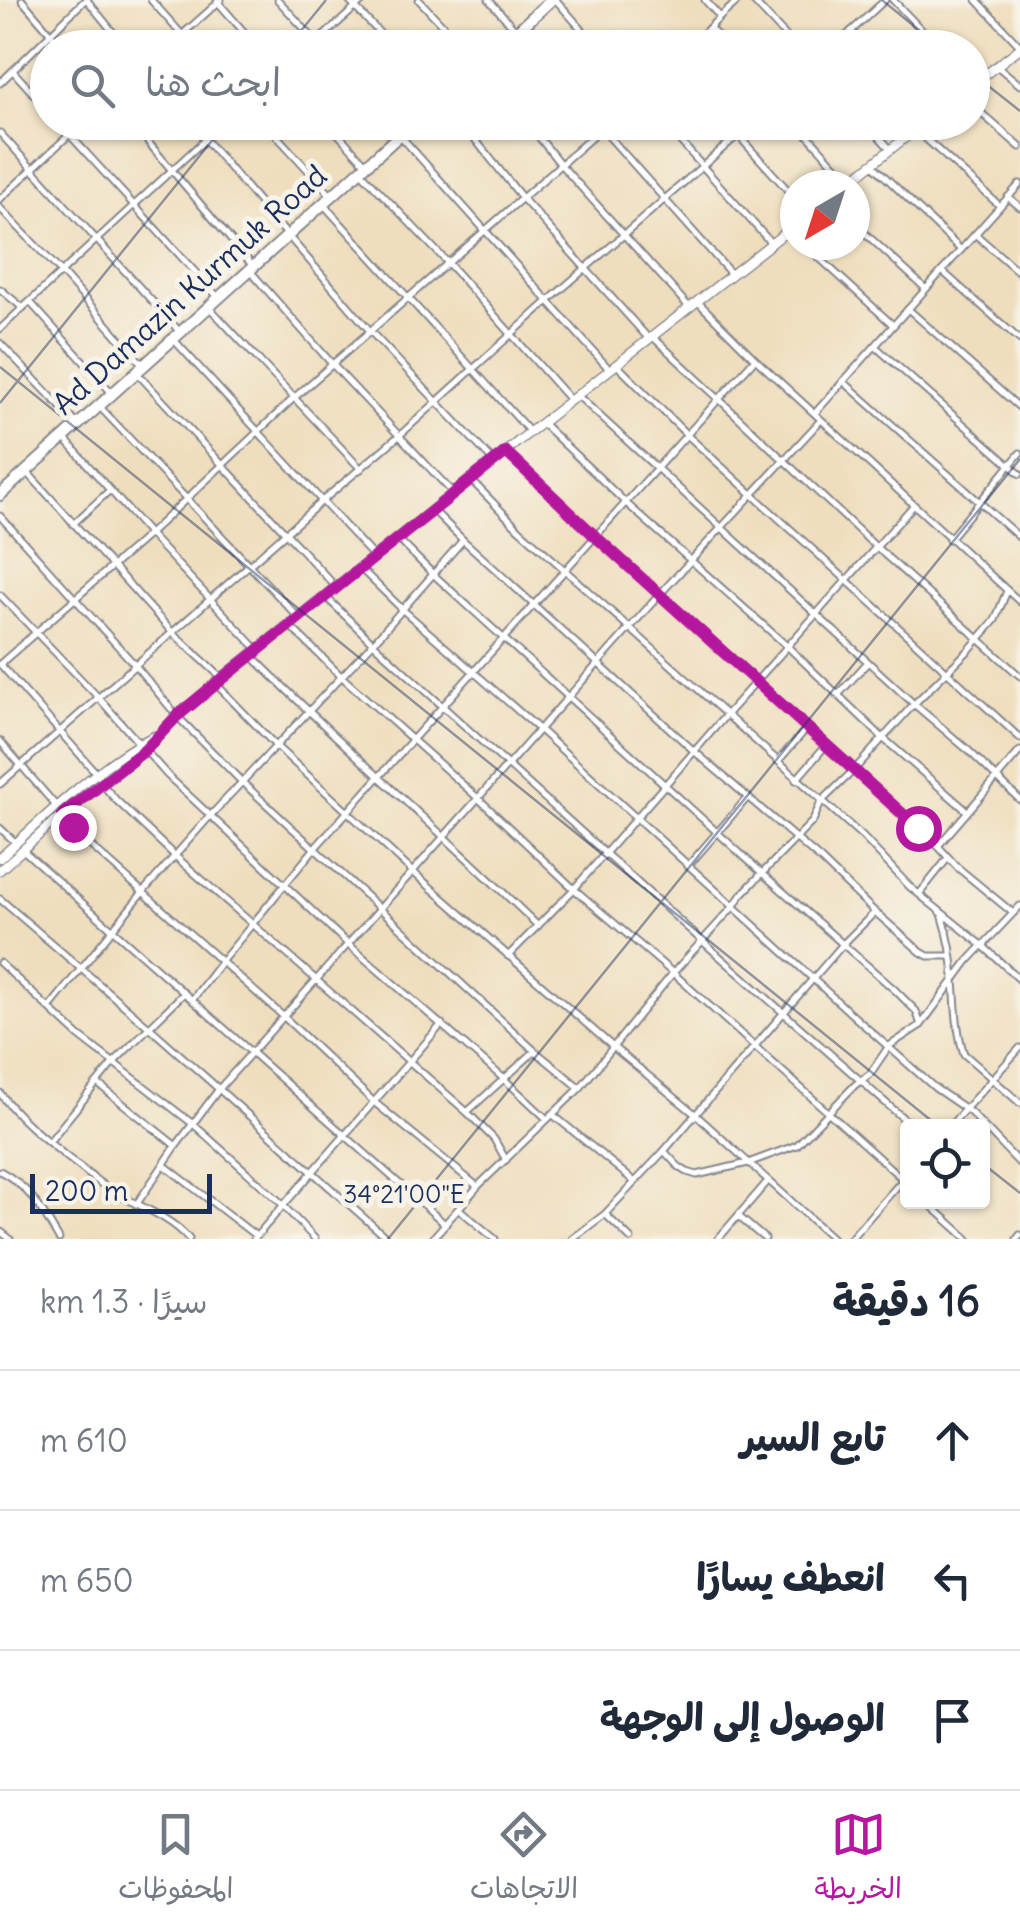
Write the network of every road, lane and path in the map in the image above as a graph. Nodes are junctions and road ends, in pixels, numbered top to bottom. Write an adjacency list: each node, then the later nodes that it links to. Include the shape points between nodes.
1 (22, 0): 20 (street)
2 (86, 0): 21 (street); 22 (street)
3 (151, 0): 23 (street)
4 (278, 0): 26 (street)
5 (348, 0): 17 (street)
6 (364, 0): 17 (street)
7 (419, 0): 29 (street)
8 (489, 0): 30 (street)
9 (554, 0): 30 (highway); 31 (street)
10 (705, 0): 18 (street)
11 (739, 0): 18 (street)
12 (752, 0): 34 (street)
13 (885, 0): 35 (street)
14 (893, 0): 36 (street)
15 (977, 0): 37 (street)
16 (218, 1): 24 (street); 25 (street)
17 (356, 8): 27 (street); 28 (street)
18 (720, 17): 19 (street)
19 (709, 27): 32 (street); 33 (street)
20 (47, 30)
21 (54, 30)
22 (111, 30)
23 (178, 30)
24 (187, 30)
25 (243, 30)
26 (306, 30)
27 (333, 30)
28 (377, 30)
29 (447, 30)
30 (518, 30)
31 (582, 30)
32 (706, 30)
33 (712, 30)
34 (780, 30)
35 (852, 30)
36 (922, 30)
37 (1020, 47): 39 (street)
38 (30, 53): 40 (street)
39 (998, 66): 41 (street); 43 (street)
40 (13, 70): 42 (street); 44 (street)
41 (990, 72)
42 (0, 83)
43 (1020, 85)
44 (30, 89)
45 (990, 120): 67 (street)
46 (0, 134): 73 (street)
47 (64, 140): 73 (street)
48 (74, 140): 84 (street)
49 (147, 140): 74 (street)
50 (203, 140): 74 (street)
51 (205, 140): 91 (street)
52 (279, 140): 82 (street)
53 (341, 140): 72 (street)
54 (395, 140): 72 (highway, Ad Damazin Kurmuk Road)
55 (404, 140): 88 (street)
56 (476, 140): 81 (street)
57 (541, 140): 70 (street)
58 (589, 140): 70 (street)
59 (611, 140): 83 (street)
60 (679, 140): 71 (street)
61 (733, 140): 71 (street)
62 (742, 140): 77 (street)
63 (811, 140): 75 (street)
64 (881, 140): 68 (street)
65 (903, 140): 68 (street)
66 (927, 140): 85 (street)
67 (1020, 147)
68 (890, 150): 69 (street)
69 (872, 164): 76 (street); 96 (street)
70 (561, 166): 81 (street); 90 (street)
71 (702, 167): 83 (street); 95 (street)
72 (363, 168): 82 (highway, Ad Damazin Kurmuk Road); 98 (street)
73 (32, 170): 80 (street); 94 (street)
74 (171, 170): 84 (street); 99 (street)
75 (837, 170)
76 (864, 170)
77 (780, 182)
78 (1020, 184): 79 (street)
79 (1008, 197): 85 (street); 86 (street)
80 (0, 199)
81 (523, 199): 88 (street); 100 (street)
82 (328, 200): 91 (highway, Ad Damazin Kurmuk Road); 108 (street)
83 (663, 200): 90 (street); 104 (street)
84 (134, 205): 94 (street); 107 (street)
85 (1000, 206): 89 (street)
86 (1020, 207)
87 (0, 208): 102 (street)
88 (486, 232): 98 (street); 110 (street)
89 (975, 234): 96 (street); 103 (street)
90 (623, 235): 100 (street); 111 (street)
91 (287, 236): 99 (highway, Ad Damazin Kurmuk Road); 117 (street)
92 (870, 238): 105 (street)
93 (780, 239): 95 (street)
94 (97, 242): 102 (street); 119 (street)
95 (772, 244): 104 (street)
96 (961, 250): 101 (street)
97 (822, 260): 115 (street)
98 (448, 263): 108 (street); 118 (street)
99 (251, 268): 107 (highway, Ad Damazin Kurmuk Road); 125 (street)
100 (584, 270): 110 (street); 120 (street)
101 (942, 271): 105 (street); 121 (street)
102 (62, 273): 109 (street); 126 (street)
103 (1020, 273)
104 (732, 274): 111 (street)
105 (926, 288): 114 (street)
106 (0, 290): 113 (street)
107 (218, 297): 112 (highway, Ad Damazin Kurmuk Road)
108 (408, 298): 117 (street); 128 (street)
109 (30, 302): 113 (street); 130 (street)
110 (547, 302): 118 (street); 127 (street)
111 (694, 305): 120 (street); 124 (street)
112 (208, 306): 119 (highway, Ad Damazin Kurmuk Road); 131 (street)
113 (23, 308): 116 (street)
114 (908, 309): 115 (street); 136 (street)
115 (894, 325): 123 (street)
116 (0, 329)
117 (371, 332): 125 (street); 134 (street)
118 (510, 335): 128 (street); 132 (street)
119 (176, 336): 126 (highway, Ad Damazin Kurmuk Road); 141 (street)
120 (651, 338): 127 (street); 133 (street)
121 (1020, 340)
122 (0, 344): 140 (street)
123 (875, 346): 129 (street); 150 (street)
124 (755, 360): 133 (street); 137 (street)
125 (333, 365): 131 (street); 145 (street)
126 (139, 368): 130 (highway, Ad Damazin Kurmuk Road); 151 (street)
127 (614, 368): 132 (street); 143 (street)
128 (473, 369): 134 (street); 142 (street)
129 (844, 381): 137 (street); 163 (street)
130 (112, 393): 135 (highway, Ad Damazin Kurmuk Road)
131 (295, 397): 141 (street); 152 (street)
132 (575, 398): 139 (street); 153 (street)
133 (718, 400): 143 (street); 148 (street)
134 (436, 402): 145 (street); 149 (street)
135 (98, 405): 140 (highway, Ad Damazin Kurmuk Road); 161 (street)
136 (1020, 408)
137 (814, 414): 138 (street)
138 (821, 420): 148 (street); 165 (street)
139 (542, 423): 142 (street); 164 (street)
140 (77, 424): 144 (highway, Ad Damazin Kurmuk Road)
141 (259, 430): 151 (street); 162 (street)
142 (530, 432): 146 (street)
143 (687, 435): 153 (street); 159 (street)
144 (63, 436): 154 (highway, Ad Damazin Kurmuk Road); 157 (street)
145 (400, 436): 152 (street); 158 (street)
146 (506, 452): 149 (street); 172 (street)
147 (1020, 453): 150 (street)
148 (784, 460): 159 (street); 177 (street)
149 (494, 462): 156 (street)
150 (1010, 464): 155 (street); 163 (street)
151 (222, 465): 161 (street); 171 (street)
152 (361, 469): 162 (street)
153 (656, 469): 164 (street); 169 (street)
154 (26, 471): 160 (highway, Ad Damazin Kurmuk Road); 168 (street)
155 (1020, 474)
156 (471, 480): 158 (street); 183 (street)
157 (110, 490): 168 (street); 170 (street)
158 (454, 494): 166 (street)
159 (752, 494): 169 (street); 185 (street)
160 (0, 495)
161 (186, 500): 170 (street); 180 (street)
162 (322, 500): 171 (street); 178 (street)
163 (979, 501): 174 (street); 175 (street)
164 (626, 503): 172 (street); 179 (street)
165 (913, 506): 175 (street); 177 (street)
166 (433, 510): 173 (street); 176 (street)
167 (0, 516): 191 (street)
168 (73, 524): 181 (street)
169 (722, 526): 179 (street); 196 (street)
170 (150, 534): 181 (street); 192 (street)
171 (284, 534): 180 (street); 186 (street)
172 (596, 537): 183 (street); 188 (street)
173 (397, 538): 178 (street); 184 (street)
174 (1020, 538)
175 (949, 539): 187 (street)
176 (463, 540): 184 (street); 194 (street)
177 (876, 547): 185 (street); 202 (street)
178 (374, 556): 182 (street)
179 (690, 561): 188 (street); 205 (street)
180 (248, 566): 192 (street); 197 (street)
181 (112, 567): 191 (street); 201 (street)
182 (360, 568): 186 (street); 195 (street)
183 (566, 570): 194 (street); 199 (street)
184 (434, 576): 195 (street); 203 (street)
185 (847, 580): 196 (street); 211 (street)
186 (336, 587): 190 (street)
187 (1007, 591): 193 (street); 202 (street)
188 (660, 594): 199 (street); 216 (street)
189 (0, 595): 200 (street)
190 (325, 596): 197 (street); 204 (street)
191 (75, 599): 200 (street); 210 (street)
192 (209, 600): 201 (street); 206 (street)
193 (1020, 602)
194 (535, 605): 203 (street); 209 (street)
195 (403, 610): 204 (street); 212 (street)
196 (817, 613): 205 (street); 207 (street)
197 (298, 618): 198 (street)
198 (289, 625): 206 (street); 214 (street)
199 (630, 628): 209 (street); 223 (street)
200 (36, 632): 208 (street); 218 (street)
201 (172, 632): 210 (street); 215 (street)
202 (979, 638): 211 (street); 213 (street)
203 (504, 639): 212 (street); 219 (street)
204 (373, 643): 214 (street); 221 (street)
205 (787, 646): 216 (street); 217 (street)
206 (254, 653): 215 (street); 222 (street)
207 (868, 662): 217 (street); 220 (street)
208 (0, 664): 227 (street)
209 (599, 664): 219 (street); 236 (street)
210 (135, 665): 218 (street); 224 (street)
211 (947, 671): 220 (street); 229 (street)
212 (474, 672): 221 (street); 226 (street)
213 (1020, 676)
214 (342, 677): 222 (street); 231 (street)
215 (219, 681): 224 (street); 234 (street)
216 (756, 681): 223 (street); 225 (street)
217 (838, 694): 228 (street)
218 (98, 697): 227 (street); 233 (street)
219 (569, 697): 226 (street); 247 (street)
220 (914, 704): 228 (street); 242 (street)
221 (444, 706): 231 (street); 238 (street)
222 (309, 713): 234 (street); 241 (street)
223 (726, 714): 236 (street); 237 (street)
224 (177, 716): 233 (street); 245 (street)
225 (808, 727): 232 (street); 237 (street)
226 (540, 730): 238 (street); 256 (street)
227 (60, 731): 239 (street); 243 (street)
228 (883, 738): 240 (street); 254 (street)
229 (1020, 738)
230 (0, 741): 239 (street)
231 (412, 741): 241 (street); 249 (street)
232 (828, 744): 240 (street); 244 (street)
233 (142, 747): 243 (street); 255 (street)
234 (278, 747): 245 (street); 253 (street)
235 (1020, 750): 242 (street)
236 (694, 752): 247 (street); 248 (street)
237 (778, 761): 244 (street)
238 (509, 764): 249 (street); 264 (street)
239 (21, 765): 246 (street); 252 (street)
240 (855, 769): 251 (street); 262 (street)
241 (379, 777): 253 (street); 259 (street)
242 (996, 778): 250 (street); 254 (street)
243 (100, 780): 252 (street); 265 (street)
244 (796, 780): 251 (street)
245 (242, 782): 255 (street); 263 (street)
246 (0, 784)
247 (665, 784): 256 (street); 258 (street)
248 (748, 797): 258 (street); 260 (street)
249 (479, 800): 259 (street); 273 (street)
250 (1020, 800)
251 (821, 802): 260 (street); 275 (street)
252 (60, 811): 261 (street); 274 (street)
253 (347, 812): 263 (street); 270 (street)
254 (967, 812): 262 (street)
255 (210, 816): 265 (street); 272 (street)
256 (636, 818): 264 (street); 268 (street)
257 (0, 828): 261 (street)
258 (717, 831): 268 (street); 271 (street)
259 (446, 836): 270 (street); 284 (street)
260 (795, 840): 271 (street); 281 (street)
261 (19, 846): 266 (street); 269 (street); 285 (street)
262 (938, 846): 267 (street)
263 (314, 849): 272 (street); 279 (street)
264 (605, 852): 273 (street); 286 (street)
265 (175, 856): 274 (street); 283 (street)
266 (0, 858)
267 (948, 858): 275 (street); 282 (street)
268 (688, 866): 278 (street)
269 (0, 870)
270 (414, 872): 279 (street); 290 (street)
271 (762, 873): 278 (street); 288 (street)
272 (285, 886): 283 (street); 287 (street)
273 (574, 889): 284 (street); 295 (street)
274 (144, 892): 285 (street); 292 (street)
275 (920, 893): 280 (street)
276 (0, 899): 294 (street)
277 (1020, 906): 282 (street)
278 (733, 907): 286 (street); 296 (street)
279 (380, 909): 287 (street); 312 (street)
280 (941, 911): 289 (street); 291 (street)
281 (875, 912): 288 (street); 291 (street, via 921,952)
282 (1014, 913): 289 (street)
283 (253, 924): 292 (street); 298 (street)
284 (538, 926): 290 (street)
285 (114, 930): 294 (street); 300 (street)
286 (701, 940): 295 (street); 303 (street)
287 (348, 944): 298 (street); 305 (street)
288 (844, 944): 296 (street); 306 (street, via 916,1011)
289 (982, 945): 297 (street); 299 (street)
290 (508, 956): 310 (street)
291 (952, 956): 297 (street)
292 (222, 961): 301 (street); 304 (street)
293 (0, 963): 302 (street)
294 (81, 970): 302 (street); 307 (street)
295 (674, 973): 308 (street); 310 (street)
296 (814, 978): 303 (street); 309 (street)
297 (954, 978): 306 (street); 317 (street, via 964,1054)
298 (318, 979): 304 (street); 314 (street)
299 (1020, 980)
300 (184, 993): 301 (street); 307 (street)
301 (192, 1000): 313 (street)
302 (49, 1008): 315 (street)
303 (783, 1013): 308 (street); 318 (street)
304 (284, 1017): 313 (street); 323 (street)
305 (442, 1024): 314 (street); 316 (street)
306 (921, 1026): 309 (street)
307 (150, 1028): 315 (street); 321 (street)
308 (754, 1046): 327 (street); 328 (street)
309 (889, 1046): 318 (street); 325 (street)
310 (613, 1047): 320 (street); 328 (street)
311 (1020, 1048): 317 (street)
312 (535, 1051): 316 (street); 320 (street)
313 (252, 1052): 321 (street); 333 (street)
314 (410, 1060): 323 (street); 326 (street)
315 (114, 1062): 319 (street); 332 (street)
316 (504, 1078): 326 (street); 329 (street)
317 (992, 1078): 324 (street); 325 (street)
318 (860, 1082): 327 (street); 330 (street)
319 (97, 1083): 335 (street); 336 (street)
320 (580, 1088): 329 (street)
321 (219, 1090): 332 (street); 343 (street)
322 (0, 1093): 335 (street)
323 (374, 1102): 333 (street); 348 (street)
324 (1020, 1104)
325 (964, 1108): 331 (street); 334 (street)
326 (467, 1112): 338 (street)
327 (830, 1113): 340 (street, via 797,1145); 344 (street)
328 (695, 1114): 337 (street); 340 (street)
329 (550, 1116): 338 (street); 346 (street)
330 (904, 1119)
331 (955, 1119)
332 (193, 1124): 336 (street); 350 (street)
333 (346, 1135): 343 (street); 355 (street)
334 (992, 1136): 341 (street)
335 (49, 1142): 349 (street)
336 (176, 1146): 339 (street)
337 (664, 1150): 340 (street, via 697,1174); 346 (street)
338 (506, 1160): 348 (street)
339 (164, 1164): 349 (street); 357 (street)
340 (748, 1164): 345 (street)
341 (1020, 1164)
342 (0, 1170): 359 (street, via 37,1200)
343 (313, 1172): 350 (street); 362 (street)
344 (900, 1174)
345 (768, 1181): 354 (street); 369 (street)
346 (635, 1182): 353 (street)
347 (900, 1185): 370 (street)
348 (478, 1186): 351 (street)
349 (136, 1205): 360 (street)
350 (282, 1206): 357 (street); 361 (street)
351 (458, 1208): 355 (street); 364 (street)
352 (935, 1209): 371 (street)
353 (605, 1214): 365 (street); 366 (street)
354 (738, 1216): 367 (street); 368 (street)
355 (444, 1224): 363 (street)
356 (0, 1231): 358 (street)
357 (255, 1237)
358 (10, 1239)
359 (59, 1239)
360 (188, 1239)
361 (315, 1239)
362 (388, 1239)
363 (432, 1239)
364 (495, 1239)
365 (572, 1239)
366 (632, 1239)
367 (718, 1239)
368 (765, 1239)
369 (833, 1239)
370 (850, 1239)
371 (968, 1239)

